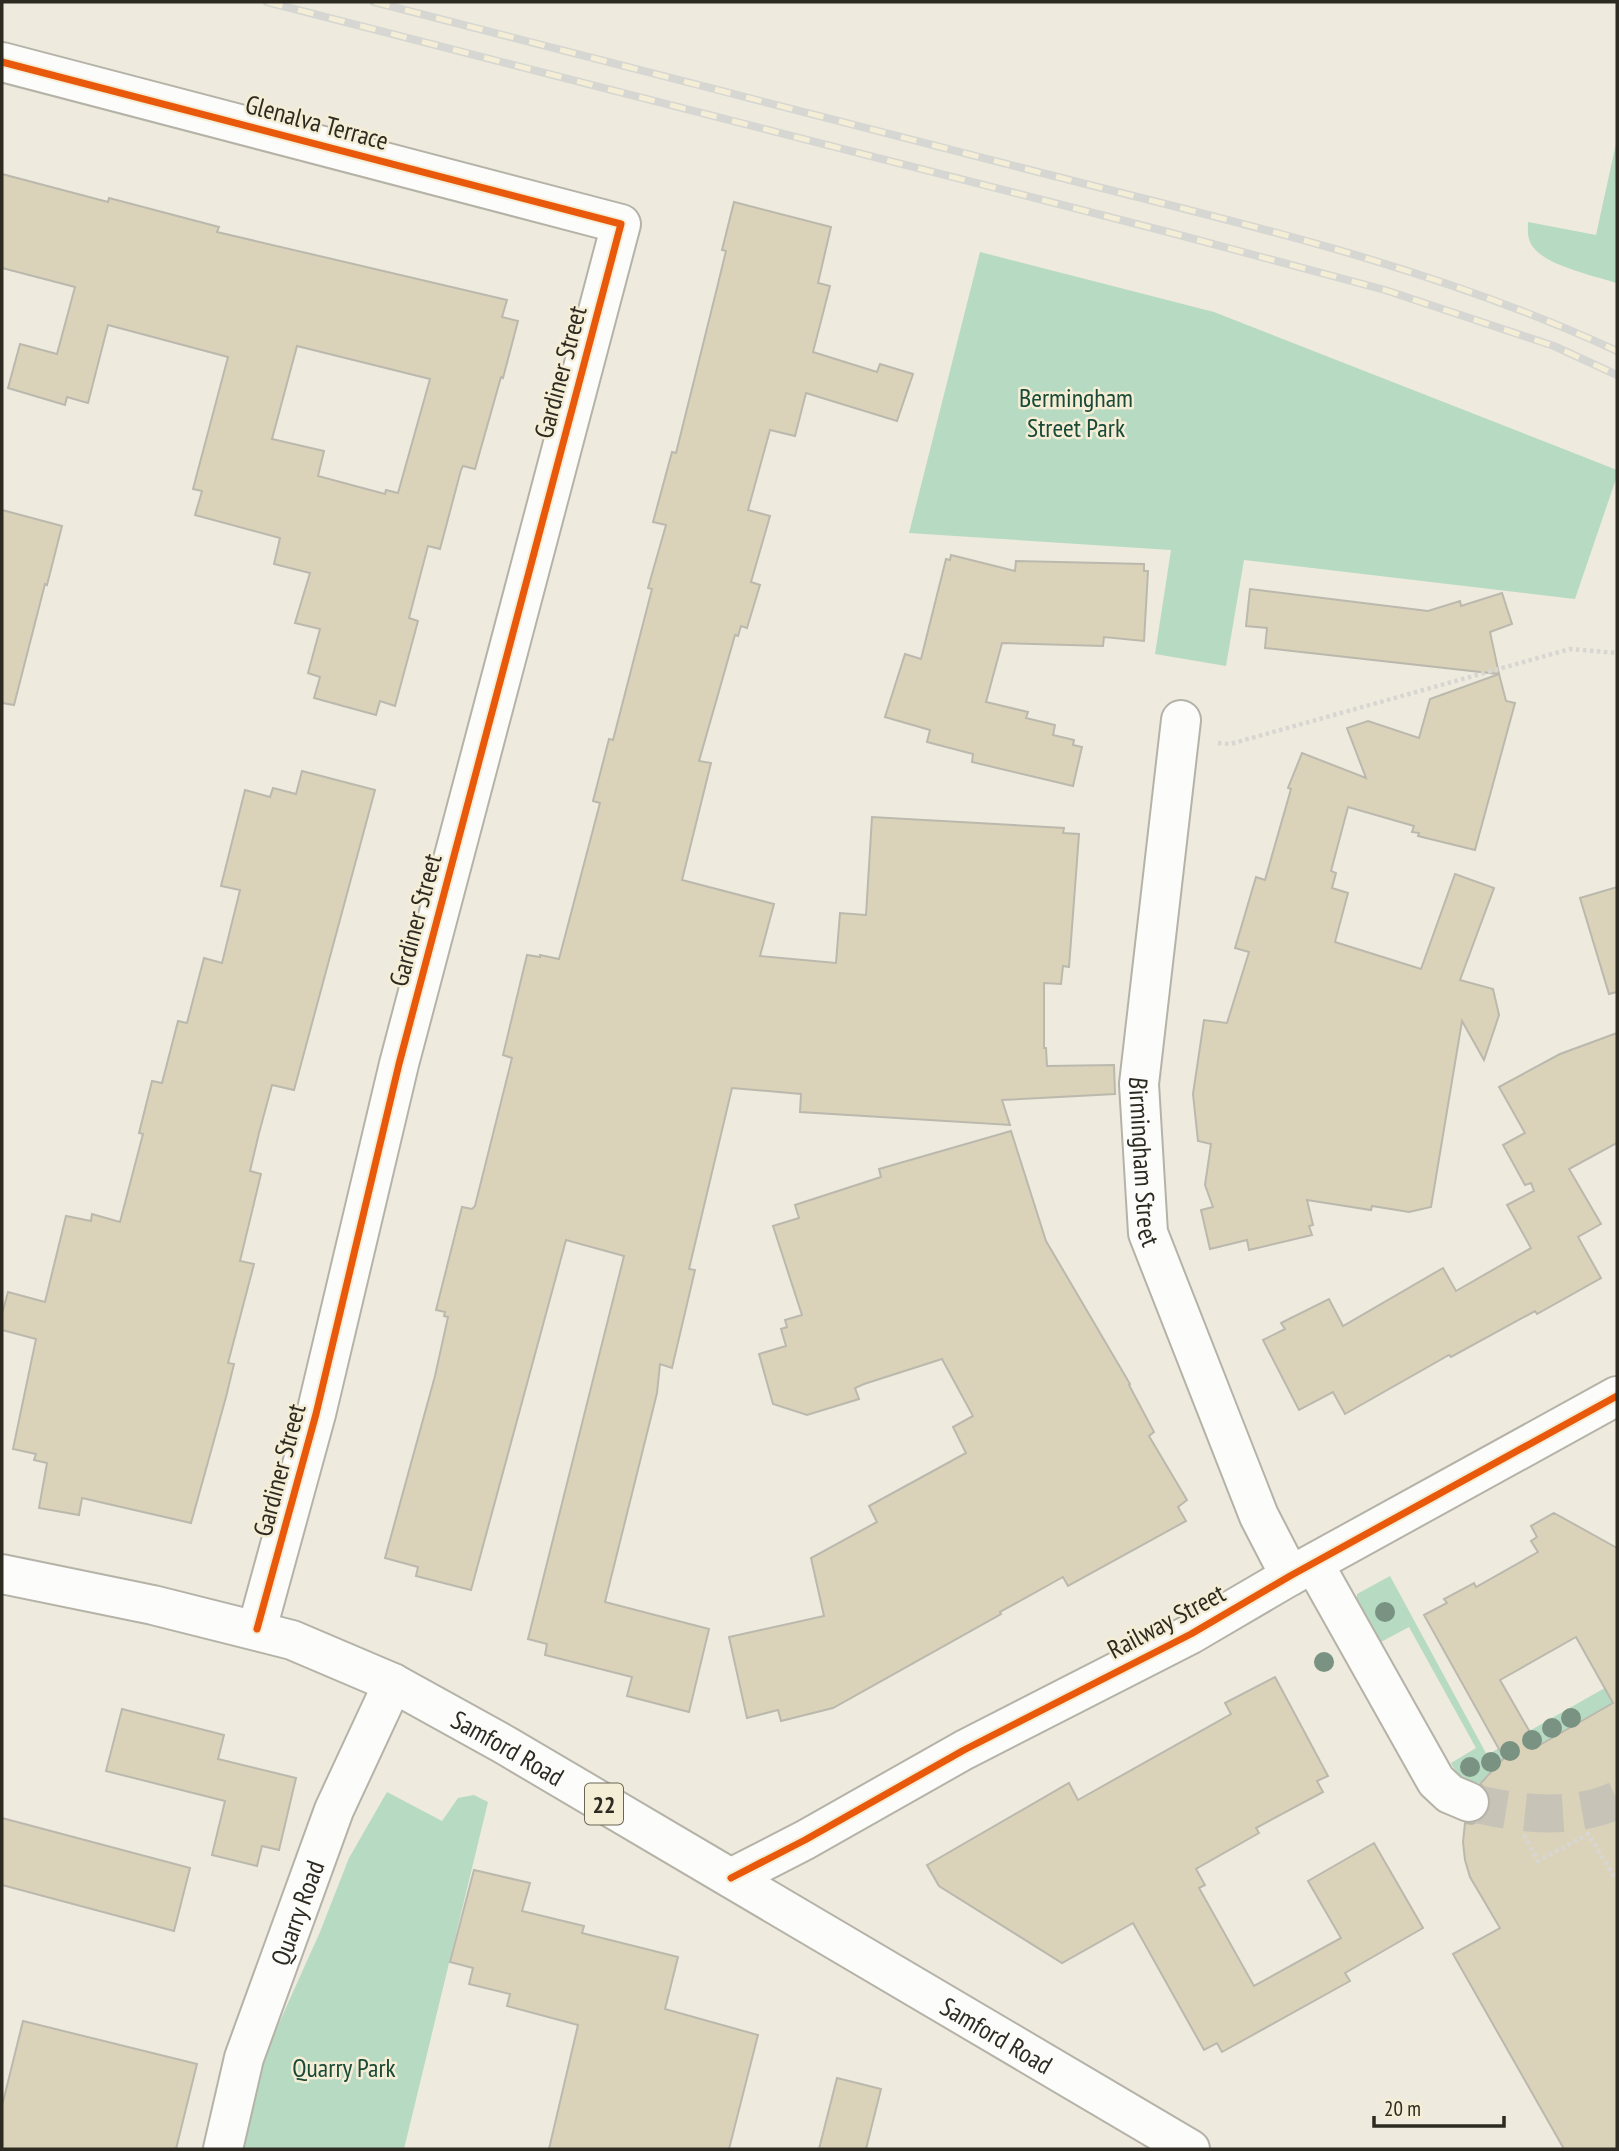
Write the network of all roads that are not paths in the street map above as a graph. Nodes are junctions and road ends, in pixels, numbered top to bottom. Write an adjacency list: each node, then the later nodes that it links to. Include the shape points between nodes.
1 (2, 62): 2 (street, Glenalva Terrace)
2 (621, 224): 7 (street, Gardiner Street, via 399,1064 316,1414)
3 (1180, 731): 5 (street, Birmingham Street, via 1139,1084 1148,1233 1259,1516)
4 (1617, 1396): 5 (street, Railway Street)
5 (1302, 1570): 9 (street, Birmingham Street, via 1432,1775 1450,1794); 10 (street, Railway Street, via 1191,1634 964,1750)
6 (2, 1574): 7 (street, Samford Road / 22)
7 (257, 1629): 8 (street, Samford Road / 22)
8 (393, 1683): 10 (street, Samford Road / 22); 12 (street, Quarry Road, via 334,1810 258,2018)
9 (1469, 1802)
10 (731, 1878): 11 (street, Samford Road / 22)
11 (1171, 2144)
12 (223, 2149)

